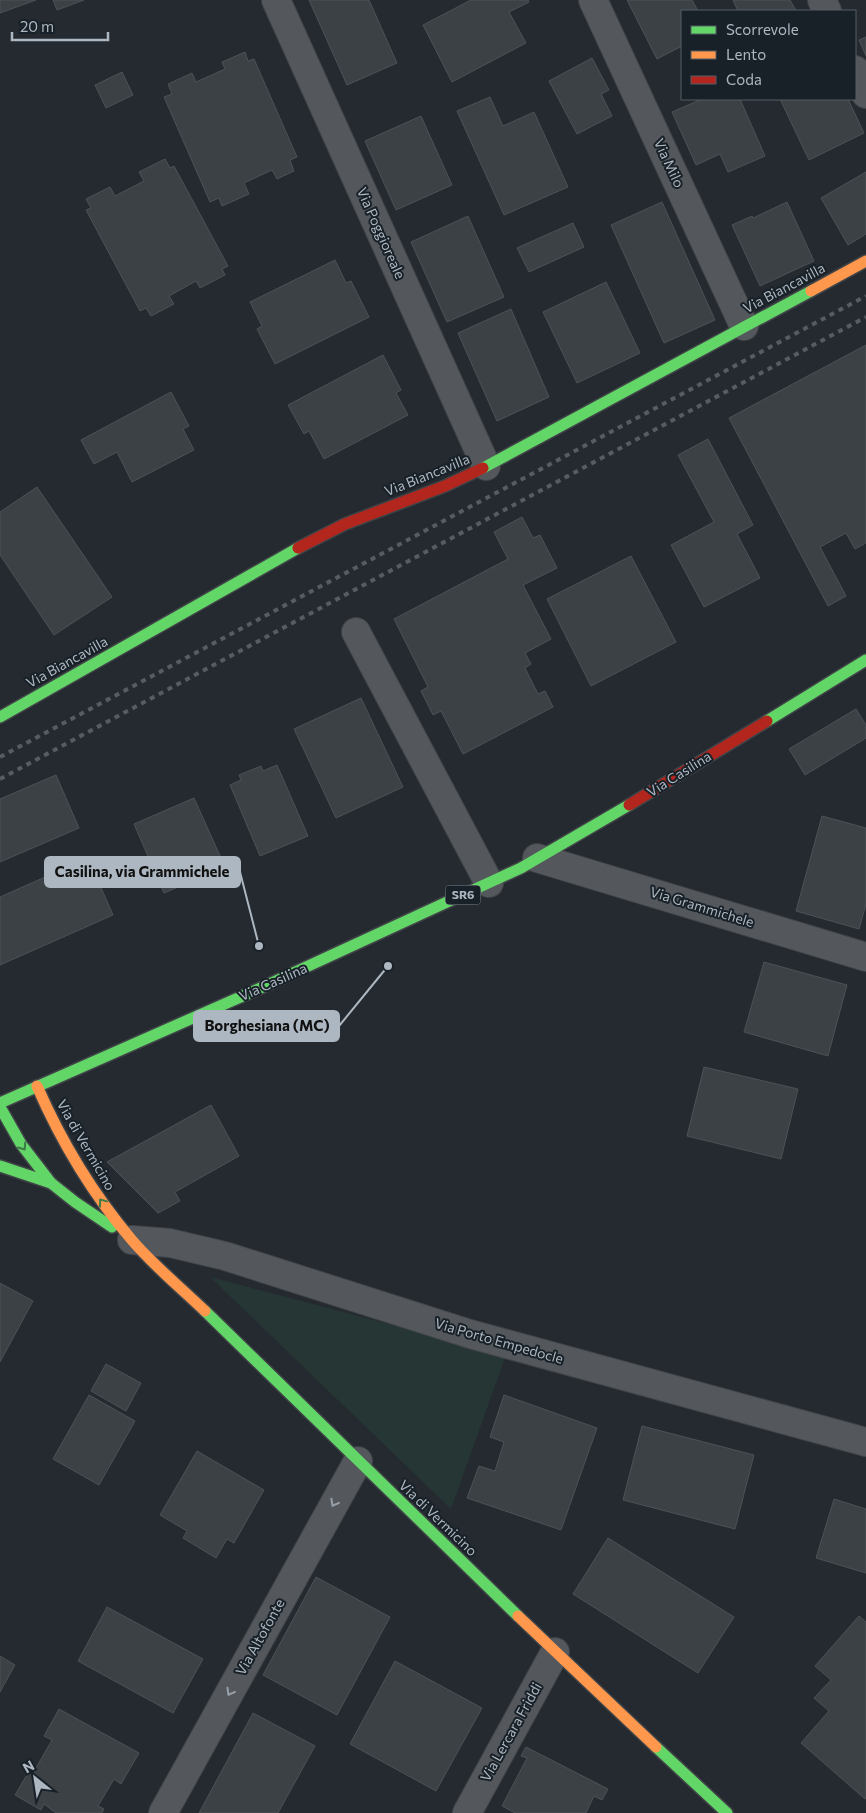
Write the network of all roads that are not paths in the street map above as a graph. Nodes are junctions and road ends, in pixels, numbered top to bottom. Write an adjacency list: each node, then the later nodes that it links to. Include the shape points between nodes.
1 (276, 0): 7 (street, Via Poggioreale)
2 (593, 0): 6 (street, Via Milo)
3 (856, 72): 4 (street)
4 (866, 94)
5 (866, 261): 6 (main road, Via Biancavilla)
6 (744, 326): 7 (main road, Via Biancavilla)
7 (486, 466): 10 (main road, Via Biancavilla, via 437,490 329,530)
8 (356, 632): 12 (street)
9 (866, 660): 11 (main road, Via Casilina / SR6)
10 (0, 717)
11 (537, 858): 12 (main road, Via Casilina / SR6); 13 (street, Via Grammichele)
12 (489, 883): 14 (main road, Via Casilina / SR6)
13 (866, 957)
14 (37, 1086): 15 (main road, Via Casilina / SR6); 19 (main road, Via di Vermicino, one-way to 14, via 87,1182 52,1123)
15 (0, 1103)
16 (0, 1107): 18 (main road, Via di Vermicino, one-way to 18)
17 (0, 1166): 18 (main road, Via di Vermicino)
18 (51, 1183): 19 (main road, Via di Vermicino)
19 (132, 1240): 20 (street, Via Porto Empedocle, via 170,1243 225,1256 470,1334); 21 (main road, Via di Vermicino)
20 (866, 1442)
21 (358, 1461): 22 (main road, Via di Vermicino); 23 (street, Via Altofonte, one-way to 23)
22 (555, 1652): 24 (street, Via Lercara Friddi); 25 (main road, Via di Vermicino)
23 (163, 1813)
24 (467, 1813)
25 (728, 1813)

